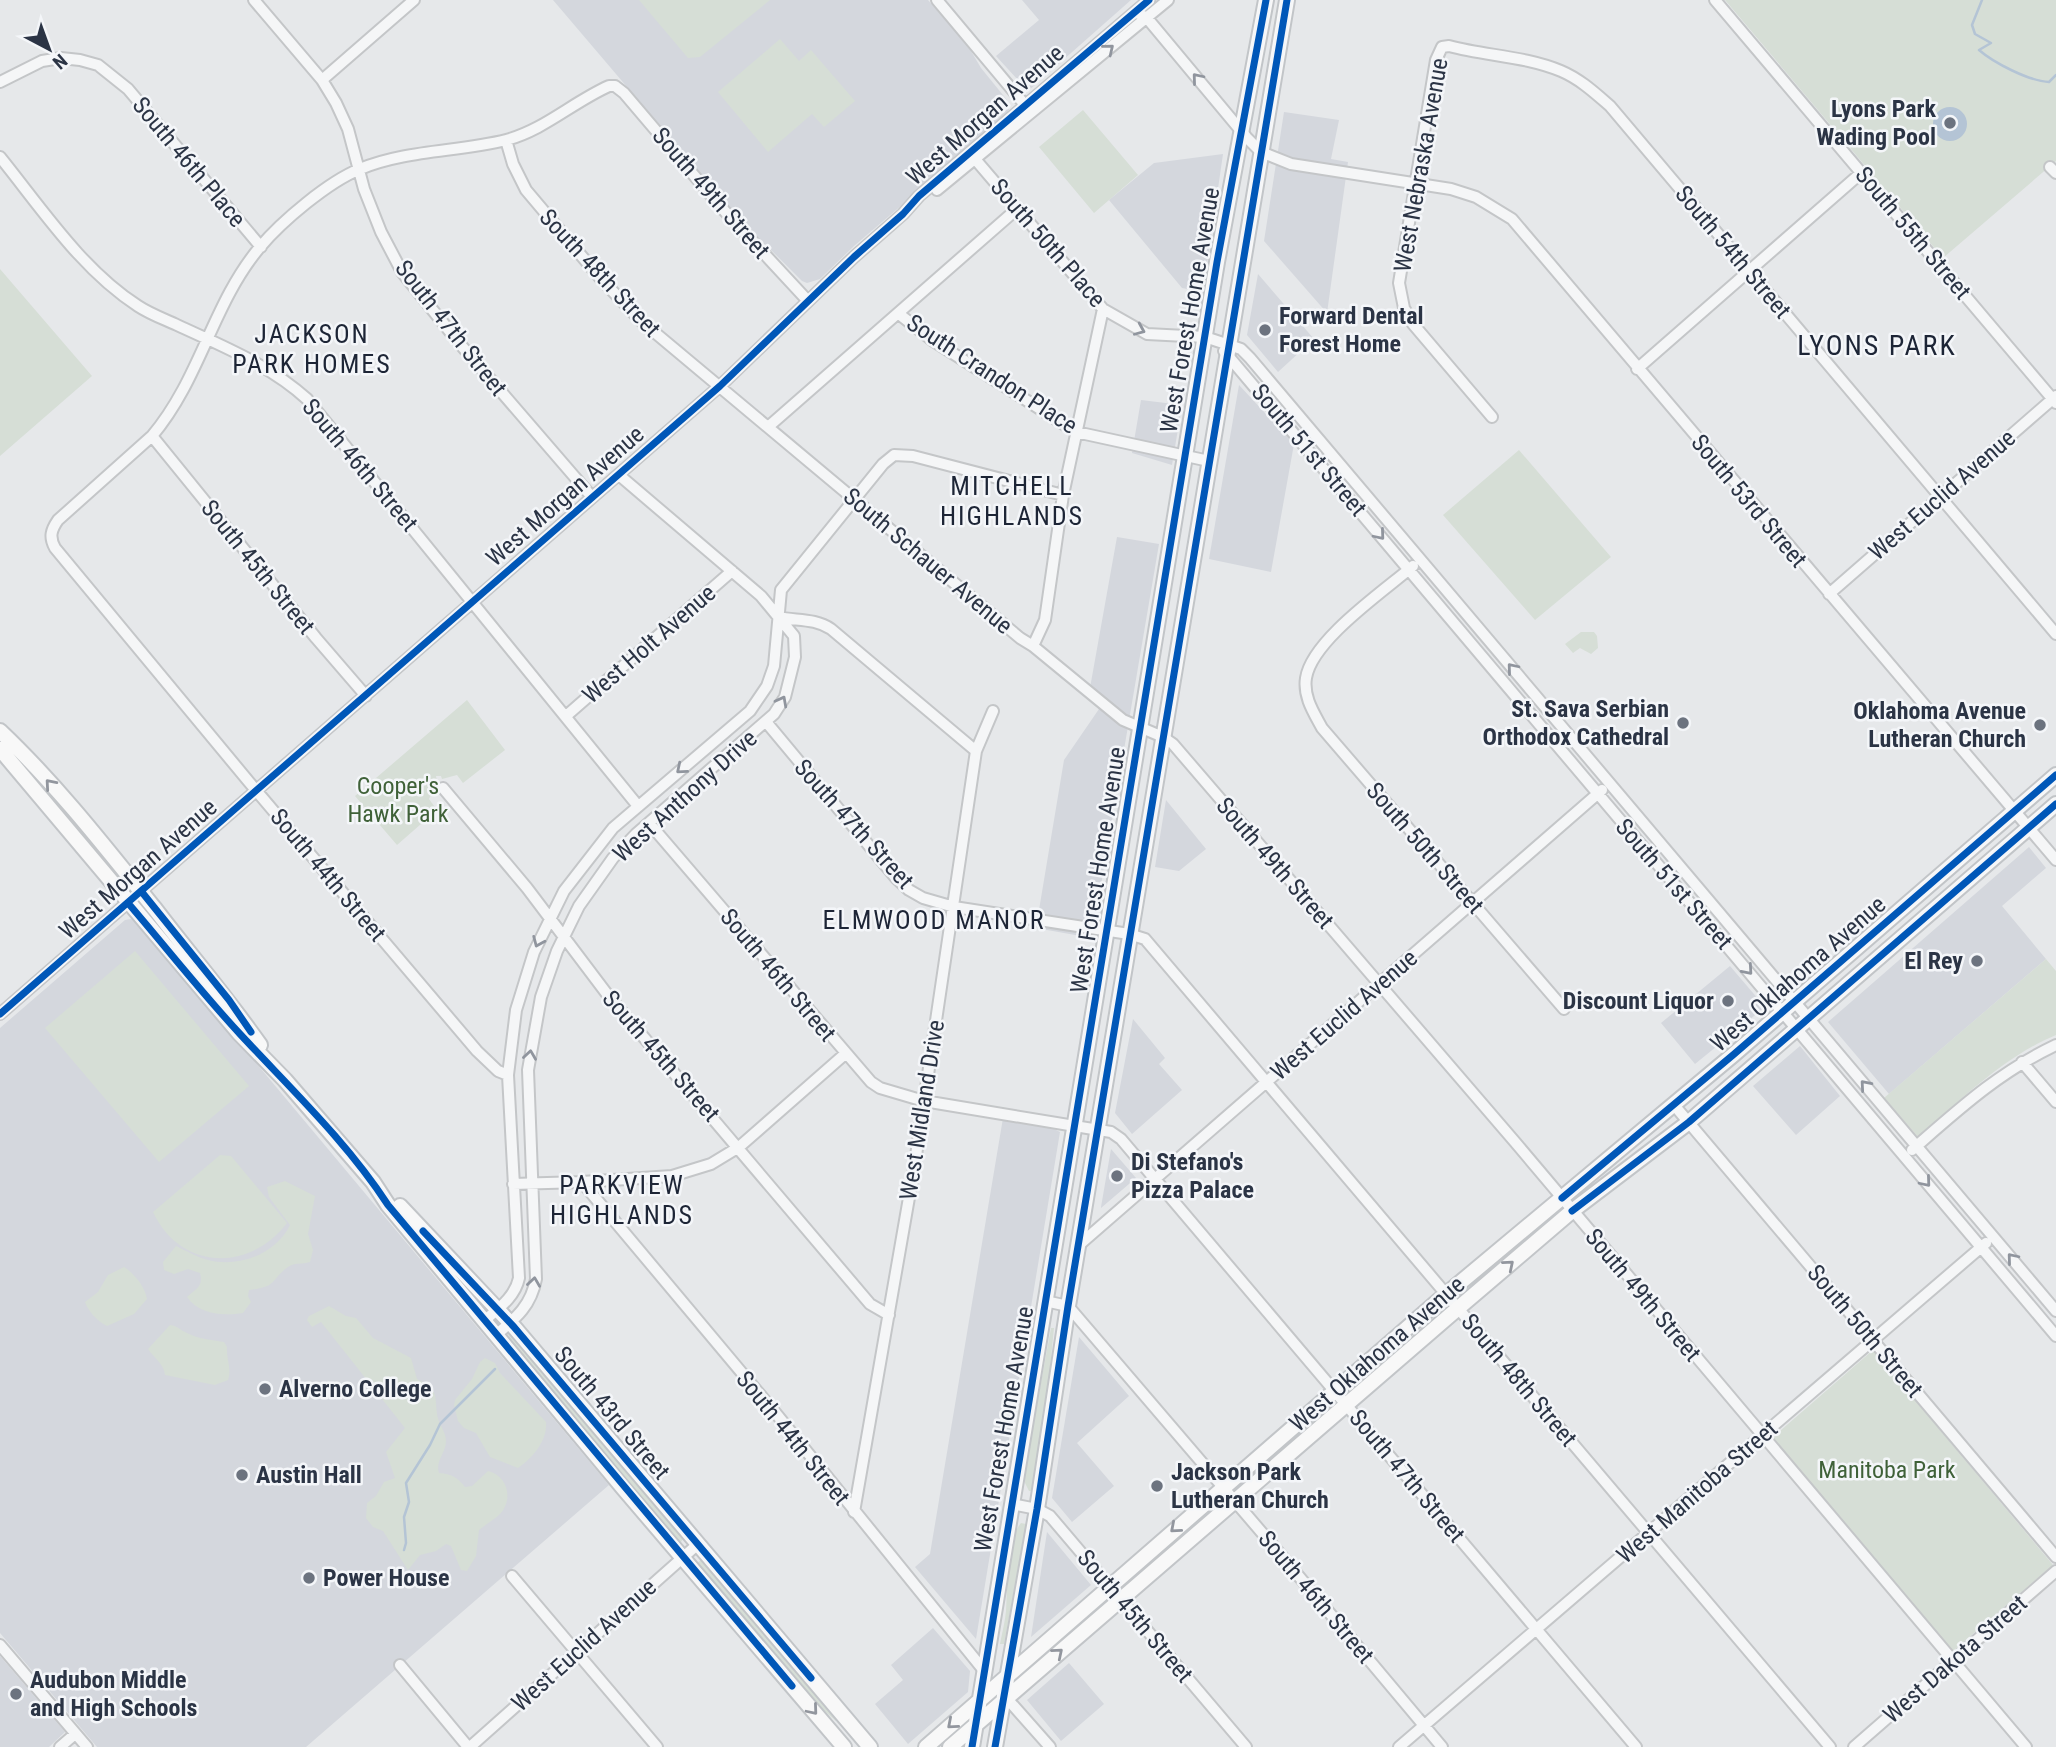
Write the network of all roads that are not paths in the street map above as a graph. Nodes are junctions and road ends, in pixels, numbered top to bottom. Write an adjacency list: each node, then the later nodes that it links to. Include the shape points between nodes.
1 (254, 0): 12 (street, South 47th Street)
2 (414, 0): 12 (street)
3 (937, 0): 14 (street)
4 (1149, 0): 9 (street, West Morgan Avenue)
5 (1168, 0): 10 (street, West Morgan Avenue)
6 (1266, 0): 15 (main road, West Forest Home Avenue)
7 (1287, 0): 17 (main road, West Forest Home Avenue)
8 (1716, 0): 21 (street, South 55th Street)
9 (1135, 12): 10 (street); 14 (street, West Morgan Avenue)
10 (1147, 18): 14 (street, West Morgan Avenue, one-way to 10); 15 (street, one-way to 10)
11 (1442, 47): 22 (street, West Nebraska Avenue); 26 (street, South 54th Street, via 1531,61 1588,87 1610,106)
12 (321, 80): 20 (street, South 47th Street, via 348,129)
13 (0, 82): 25 (street, South 46th Place, via 42,61 61,58 98,65 128,89)
14 (1028, 109): 19 (street, West Morgan Avenue); 24 (street, West Morgan Avenue)
15 (1241, 131): 17 (street); 30 (main road, West Forest Home Avenue)
16 (506, 140): 20 (street); 27 (street, South 49th Street, via 615,86); 34 (street, South 48th Street, via 526,190 562,234 641,321)
17 (1261, 152): 22 (street, South 53rd Street, via 1291,164); 32 (main road, West Forest Home Avenue)
18 (0, 157): 31 (street, South 46th Street, via 97,273 139,307)
19 (975, 159): 23 (street, South 50th Place); 24 (street, West Morgan Avenue)
20 (359, 169): 25 (street, via 303,207); 45 (street, South 47th Street, via 381,232 402,272)
21 (1861, 173): 26 (street); 35 (street, South 55th Street)
22 (1416, 184): 33 (street, South 53rd Street, via 1476,197 1511,219); 36 (street, West Nebraska Avenue, via 1399,283 1404,308)
23 (1018, 208): 28 (street, South 50th Place); 29 (street)
24 (903, 214): 27 (street, West Morgan Avenue)
25 (261, 247): 31 (street, via 231,289)
26 (1749, 271): 33 (street); 44 (street, South 54th Street)
27 (808, 301): 34 (street, West Morgan Avenue)
28 (1103, 309): 30 (street, South 50th Place, one-way to 30, via 1147,334); 38 (street)
29 (899, 314): 37 (street); 38 (street, South Crandon Place)
30 (1205, 337): 32 (street, South 51st Street); 40 (main road, West Forest Home Avenue)
31 (208, 339): 39 (street, via 177,403); 51 (street, South 46th Street, via 278,376 307,399)
32 (1227, 348): 41 (main road, West Forest Home Avenue); 47 (street, South 51st Street, via 1241,349 1250,358); 48 (street, South 51st Street, one-way to 48)
33 (1637, 369): 50 (street, South 53rd Street)
34 (720, 386): 37 (street, South Schauer Avenue); 42 (street, West Morgan Avenue)
35 (2055, 399): 44 (street, West Euclid Avenue)
36 (1492, 417)
37 (768, 427): 46 (street, South Schauer Avenue)
38 (1076, 432): 40 (street, South Crandon Place); 43 (street)
39 (152, 436): 55 (street, South 45th Street); 67 (street, South 44th Street, via 58,520 51,536 55,548)
40 (1185, 456): 41 (street, South Crandon Place); 59 (main road, West Forest Home Avenue)
41 (1209, 461): 61 (main road, West Forest Home Avenue)
42 (619, 475): 45 (street, West Morgan Avenue); 49 (street)
43 (1063, 495): 46 (street, West Anthony Drive, via 894,455); 54 (street, via 1045,620)
44 (1940, 496): 50 (street, West Euclid Avenue); 53 (street, South 54th Street)
45 (592, 497): 51 (street, West Morgan Avenue)
46 (853, 500): 52 (street, West Anthony Drive, via 780,590); 54 (street, South Schauer Avenue)
47 (1420, 560): 48 (street); 65 (street, South 51st Street, one-way to 47)
48 (1409, 569): 68 (street, South 51st Street); 79 (street, South 50th Street, via 1317,653 1306,678 1308,702 1322,728)
49 (732, 571): 52 (street); 57 (street, West Holt Avenue)
50 (1829, 594): 71 (street, South 53rd Street)
51 (473, 602): 55 (street, West Morgan Avenue); 57 (street, South 46th Street)
52 (778, 617): 58 (street, West Anthony Drive, one-way to 52, via 785,697 795,657 794,636); 63 (street, via 817,621 831,629); 70 (street, West Anthony Drive, one-way to 70, via 774,666 760,698)
53 (2056, 634)
54 (1033, 646): 59 (street, South Schauer Avenue)
55 (366, 696): 67 (street, West Morgan Avenue)
56 (993, 711): 63 (street, West Midland Drive)
57 (566, 716): 70 (street, South 46th Street)
58 (767, 723): 72 (street, West Anthony Drive); 80 (street, South 47th Street, via 902,883 923,898)
59 (1140, 729): 61 (street, South 49th Street); 82 (main road, West Forest Home Avenue)
60 (0, 730): 74 (main road, South 43rd Street, one-way to 60)
61 (1163, 737): 82 (main road, West Forest Home Avenue); 84 (street, South 49th Street)
62 (0, 748): 75 (main road, South 43rd Street)
63 (976, 751): 80 (street, West Midland Drive)
64 (2056, 775): 71 (main road, West Oklahoma Avenue)
65 (1609, 784): 68 (street, West Euclid Avenue); 85 (street, South 51st Street)
66 (443, 788): 81 (street, South 45th Street)
67 (257, 791): 77 (street, West Morgan Avenue); 93 (street, South 44th Street, via 477,1051)
68 (1598, 795): 79 (street, West Euclid Avenue); 85 (street, South 51st Street, one-way to 85)
69 (2056, 804): 73 (main road, West Oklahoma Avenue)
70 (638, 806): 81 (street, West Anthony Drive, via 589,856)
71 (2014, 812): 73 (street, South 53rd Street); 85 (main road, West Oklahoma Avenue)
72 (649, 823): 83 (street, West Anthony Drive, via 604,869); 90 (street, South 46th Street)
73 (2028, 828): 76 (street, South 53rd Street); 88 (main road, West Oklahoma Avenue)
74 (96, 836): 75 (main road); 77 (main road, South 43rd Street)
75 (82, 847): 78 (main road, South 43rd Street)
76 (2056, 860)
77 (141, 891): 78 (street, West Morgan Avenue); 94 (main road, South 43rd Street, via 229,1000)
78 (128, 903): 87 (street, West Morgan Avenue); 94 (main road, South 43rd Street)
79 (1473, 903): 84 (street, West Euclid Avenue); 86 (street, South 50th Street)
80 (954, 907): 82 (street, South 47th Street); 96 (street, West Midland Drive)
81 (549, 918): 83 (street, South 45th Street); 93 (street, West Anthony Drive, one-way to 93, via 523,984)
82 (1118, 932): 95 (street, South 48th Street, via 1145,939); 101 (main road, West Forest Home Avenue); 101 (main road, West Forest Home Avenue)
83 (563, 937): 103 (street, South 45th Street, via 607,995); 109 (street, West Anthony Drive, one-way to 83, via 529,1059 541,997)
84 (1380, 984): 95 (street, West Euclid Avenue); 110 (street, South 49th Street)
85 (1789, 1007): 88 (street, South 51st Street); 91 (main road, West Oklahoma Avenue)
86 (1564, 1009)
87 (0, 1014)
88 (1803, 1023): 99 (main road, West Oklahoma Avenue); 102 (street, South 51st Street, one-way to 88); 104 (street, South 51st Street)
89 (2056, 1045): 92 (street)
90 (845, 1054): 96 (street, South 46th Street, via 880,1088); 103 (street)
91 (1733, 1055): 98 (main road, West Oklahoma Avenue); 99 (main road, via 1736,1065)
92 (2022, 1062): 97 (street); 102 (street)
93 (508, 1075): 108 (street, West Anthony Drive)
94 (285, 1080): 106 (main road, South 43rd Street)
95 (1267, 1083): 105 (street, West Euclid Avenue); 115 (street, South 48th Street)
96 (924, 1101): 101 (street, South 46th Street); 121 (street, West Midland Drive)
97 (2056, 1102)
98 (1674, 1105): 100 (street, South 50th Street); 110 (main road, West Oklahoma Avenue)
99 (1706, 1107): 100 (main road, West Oklahoma Avenue)
100 (1689, 1122): 111 (main road, West Oklahoma Avenue); 126 (street, South 50th Street)
101 (1086, 1128): 105 (street, South 47th Street, via 1111,1132 1121,1139); 113 (main road, West Forest Home Avenue); 116 (main road, West Forest Home Avenue)
102 (1917, 1146): 104 (street); 112 (street, South 51st Street)
103 (739, 1147): 107 (street, via 704,1167 672,1176); 121 (street, South 45th Street, via 870,1304)
104 (1905, 1156): 114 (street, South 51st Street, one-way to 114)
105 (1155, 1178): 113 (street, West Euclid Avenue); 127 (street, South 47th Street)
106 (373, 1182): 118 (main road, South 43rd Street); 122 (main road, South 43rd Street)
107 (582, 1182): 109 (street); 134 (street, South 44th Street)
108 (513, 1184): 109 (street); 118 (street, West Anthony Drive, via 519,1278 516,1290)
109 (534, 1184): 123 (street, West Anthony Drive, one-way to 109, via 529,1302 536,1279)
110 (1562, 1198): 111 (street, South 49th Street); 115 (main road, West Oklahoma Avenue)
111 (1572, 1211): 119 (main road, West Oklahoma Avenue, one-way to 111); 129 (street, South 49th Street)
112 (1993, 1236): 114 (street, West Manitoba Street); 120 (street, South 51st Street, one-way to 112)
113 (1079, 1245): 117 (main road, West Forest Home Avenue)
114 (1981, 1247): 125 (street, South 51st Street); 126 (street, West Manitoba Street)
115 (1446, 1294): 119 (street, South 48th Street); 127 (main road, West Oklahoma Avenue)
116 (1045, 1301): 117 (street); 132 (main road, West Forest Home Avenue)
117 (1068, 1306): 130 (street, South 46th Street); 133 (main road, West Forest Home Avenue)
118 (498, 1309): 122 (street, West Anthony Drive); 123 (main road, South 43rd Street)
119 (1458, 1309): 128 (main road, West Oklahoma Avenue); 135 (street, South 48th Street)
120 (2056, 1311)
121 (888, 1315): 134 (street, West Midland Drive)
122 (485, 1321): 124 (main road, South 43rd Street)
123 (511, 1322): 124 (street, West Anthony Drive); 136 (main road, South 43rd Street)
124 (496, 1335): 137 (main road, South 43rd Street)
125 (2056, 1336)
126 (1874, 1340): 129 (street, West Manitoba Street); 138 (street, South 50th Street)
127 (1335, 1390): 128 (street, South 47th Street); 130 (main road, West Oklahoma Avenue)
128 (1346, 1404): 131 (main road, West Oklahoma Avenue); 143 (street, South 47th Street)
129 (1762, 1436): 135 (street, West Manitoba Street); 148 (street, South 49th Street)
130 (1223, 1486): 131 (street, South 46th Street); 141 (main road, West Oklahoma Avenue, one-way to 141)
131 (1235, 1501): 142 (main road, West Oklahoma Avenue); 154 (street, South 46th Street)
132 (1011, 1504): 133 (street, South 45th Street); 150 (main road, West Forest Home Avenue)
133 (1037, 1509): 141 (street, South 45th Street, via 1050,1516); 144 (main road, West Forest Home Avenue)
134 (854, 1512): 150 (street, South 44th Street)
135 (1650, 1533): 143 (street, West Manitoba Street); 171 (street, South 48th Street)
136 (698, 1544): 137 (street, West Euclid Avenue); 161 (main road, South 43rd Street)
137 (683, 1557): 147 (street, West Euclid Avenue); 160 (main road, South 43rd Street, one-way to 160)
138 (2056, 1557)
139 (2056, 1571): 148 (street, West Dakota Street)
140 (512, 1576): 147 (street)
141 (1109, 1585): 142 (street, South 45th Street); 146 (main road, West Oklahoma Avenue)
142 (1122, 1598): 151 (main road, West Oklahoma Avenue, one-way to 142); 167 (street, South 45th Street)
143 (1537, 1629): 154 (street, West Manitoba Street); 170 (street, South 47th Street)
144 (1015, 1635): 146 (main road, via 1024,1646); 151 (main road, West Forest Home Avenue)
145 (0, 1645): 155 (street)
146 (1038, 1648): 151 (main road, West Oklahoma Avenue)
147 (576, 1651): 158 (street, West Euclid Avenue); 159 (street)
148 (1953, 1661): 172 (street, West Dakota Street); 173 (street, South 49th Street)
149 (400, 1665): 158 (street)
150 (984, 1671): 151 (street, South 44th Street); 152 (main road, West Forest Home Avenue)
151 (1003, 1686): 152 (main road, West Oklahoma Avenue); 153 (main road, West Oklahoma Avenue); 165 (main road, West Forest Home Avenue); 166 (street, South 44th Street)
152 (979, 1700): 153 (main road, West Forest Home Avenue); 162 (main road, West Oklahoma Avenue, one-way to 162)
153 (975, 1724): 163 (main road, West Oklahoma Avenue); 164 (main road, West Forest Home Avenue)
154 (1424, 1726): 168 (street, West Manitoba Street); 169 (street, South 46th Street)
155 (75, 1734): 156 (street); 157 (street)
156 (60, 1747)
157 (87, 1747)
158 (469, 1747)
159 (657, 1747)
160 (844, 1747)
161 (870, 1747)
162 (926, 1747)
163 (950, 1747)
164 (972, 1747)
165 (995, 1747)
166 (1050, 1747)
167 (1246, 1747)
168 (1399, 1747)
169 (1442, 1747)
170 (1636, 1747)
171 (1830, 1747)
172 (1854, 1747)
173 (2026, 1747)

